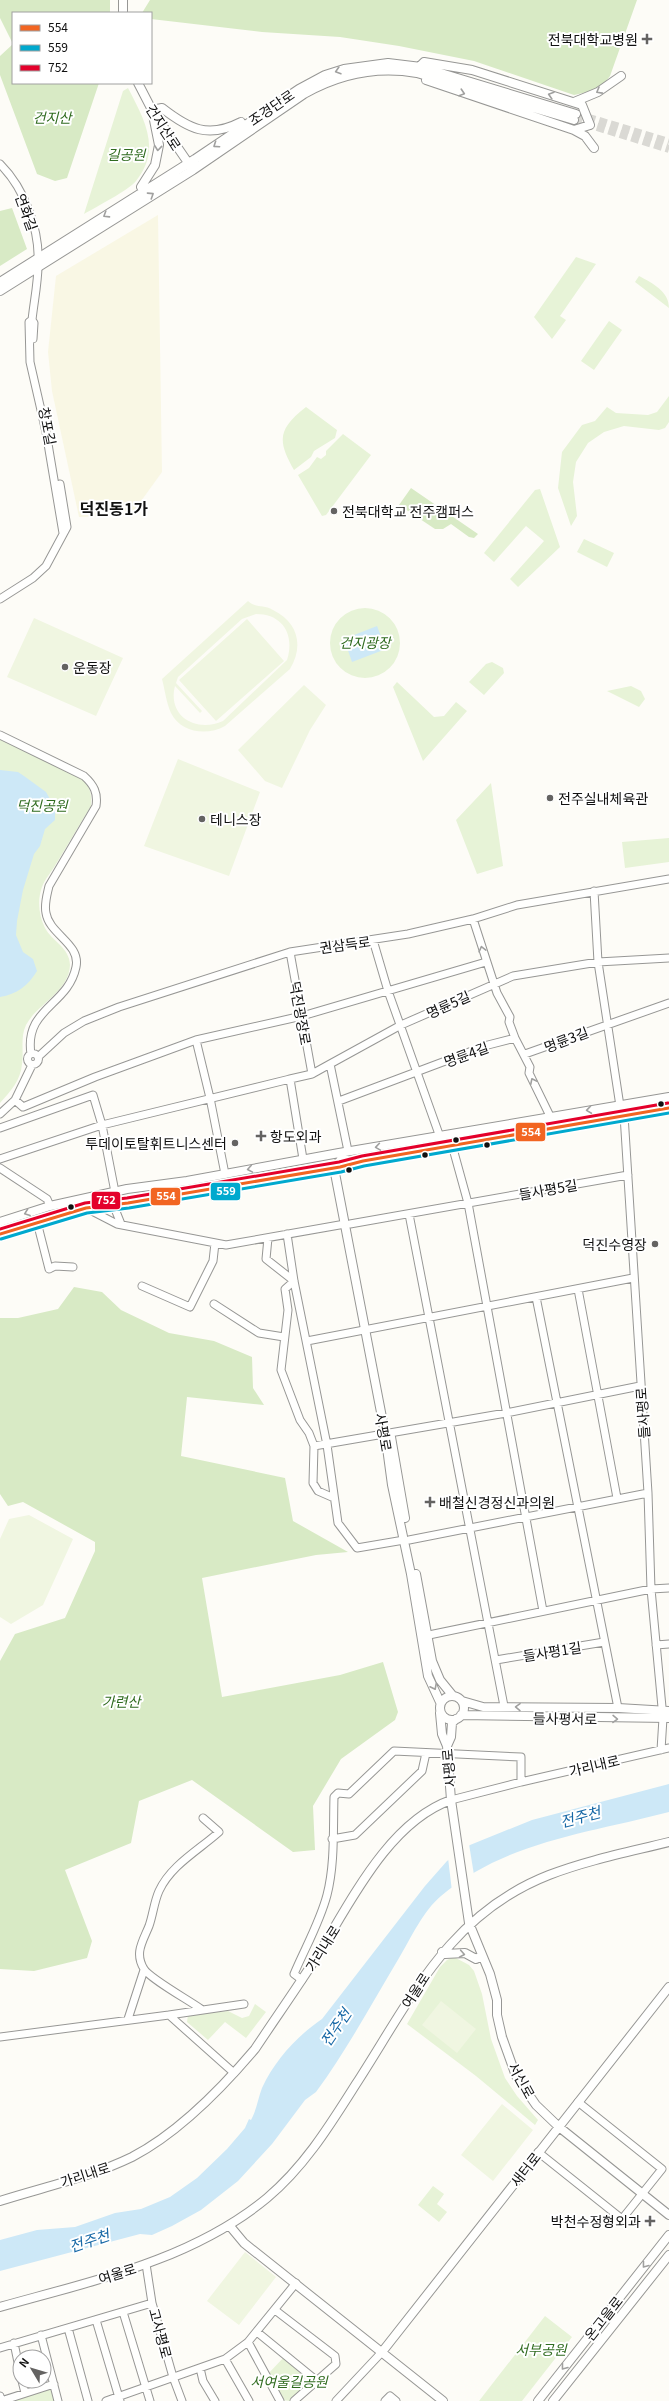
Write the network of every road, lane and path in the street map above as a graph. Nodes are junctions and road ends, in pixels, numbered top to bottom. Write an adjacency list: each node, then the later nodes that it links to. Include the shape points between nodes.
1 (123, 0): 2 (street)
2 (123, 12)
3 (417, 70): 6 (street, one-way to 3, via 472,70 424,62); 8 (street, 조경단로, one-way to 8, via 388,63 344,69 314,80); 9 (street, 조경단로); 10 (street, one-way to 10, via 416,76 445,88); 13 (street, 조경단로, via 369,71 319,85)
4 (621, 76): 6 (street, one-way to 6, via 598,92)
5 (139, 84): 7 (street, 건지산로)
6 (574, 102): 10 (street, via 582,105 590,125)
7 (152, 110): 8 (street, via 162,108 188,126 207,131 228,129); 13 (street, 건지산로); 14 (street, one-way to 14, via 159,145 155,165 141,187)
8 (259, 116): 13 (street, 조경단로, one-way to 13)
9 (575, 117)
10 (574, 130): 11 (street, via 585,136)
11 (594, 148)
12 (0, 164): 15 (street, 연화길, via 17,185 25,202 32,220)
13 (190, 166): 14 (street, 조경단로); 15 (street, 조경단로, one-way to 13)
14 (143, 191): 15 (street, 조경단로, one-way to 15)
15 (38, 261): 16 (street, 조경단로); 17 (street, 조경단로); 18 (street, 창포길, via 32,320 35,363 66,527 46,566 33,578)
16 (0, 282)
17 (0, 291)
18 (0, 599)
19 (0, 736): 36 (street, via 84,776 92,783 97,799 96,806 49,886 46,914 50,925 73,951 77,958 77,966 67,988 33,1025 30,1033)
20 (669, 879): 21 (street, 권삼득로)
21 (594, 891): 22 (street, 권삼득로, via 517,905); 27 (street, 명륜3길)
22 (473, 919): 23 (street, 권삼득로); 26 (street, one-way to 22)
23 (373, 940): 24 (street, 권삼득로); 29 (street)
24 (290, 952): 31 (street, 덕진광장로); 38 (street, 권삼득로, via 84,1021 64,1033)
25 (669, 958): 27 (street)
26 (486, 962): 28 (street); 29 (street)
27 (598, 962): 28 (street, via 514,976); 32 (street, 명륜3길)
28 (495, 983): 33 (street, 명륜5길); 34 (street, via 497,993 510,1017 509,1022)
29 (388, 991): 31 (street); 33 (street)
30 (669, 1003): 32 (street, 명륜3길)
31 (302, 1016): 35 (street); 42 (street, 덕진광장로)
32 (607, 1024): 37 (street, 명륜3길); 48 (street, 명륜3길)
33 (401, 1026): 39 (street, 명륜5길); 41 (street)
34 (515, 1038): 37 (street); 41 (street, 명륜4길, via 488,1045)
35 (196, 1040): 45 (street); 49 (street, via 95,1077)
36 (31, 1054): 38 (street); 40 (street, via 28,1060)
37 (525, 1054): 52 (street, one-way to 37, via 529,1073 530,1067)
38 (38, 1057): 40 (street, 권삼득로, via 37,1064)
39 (330, 1064): 42 (street); 47 (street)
40 (32, 1065): 46 (street, 권삼득로)
41 (418, 1072): 47 (street); 57 (street)
42 (312, 1074): 43 (street)
43 (290, 1079): 45 (street); 61 (street)
44 (669, 1097): 48 (street)
45 (210, 1098): 55 (street); 64 (street)
46 (15, 1100): 49 (street); 51 (street, 권삼득로)
47 (339, 1101): 59 (street)
48 (620, 1106): 52 (street, one-way to 52)
49 (24, 1107): 54 (street)
50 (669, 1108): 53 (street)
51 (0, 1114)
52 (550, 1116): 57 (street)
53 (624, 1116): 58 (street); 65 (street, 들사평로)
54 (25, 1119): 55 (street, via 92,1095); 56 (street)
55 (102, 1125): 60 (street); 66 (street)
56 (0, 1128)
57 (440, 1137): 59 (street, one-way to 59)
58 (452, 1145): 62 (street); 67 (street)
59 (344, 1152): 61 (street); 62 (street)
60 (0, 1159)
61 (303, 1159): 64 (street, one-way to 64)
62 (338, 1165): 68 (street); 75 (street, 사평로)
63 (0, 1168): 69 (street, via 47,1198)
64 (224, 1174): 66 (street)
65 (628, 1175): 67 (street, 들사평5길); 81 (street, 들사평로)
66 (116, 1192): 69 (street)
67 (468, 1203): 71 (street, 들사평5길); 87 (street)
68 (113, 1204): 70 (street); 74 (street)
69 (50, 1206): 72 (street, one-way to 72)
70 (86, 1208): 73 (street); 74 (street, 들사평5길)
71 (410, 1214): 75 (street, 들사평5길); 88 (street)
72 (0, 1222)
73 (37, 1222): 76 (street); 80 (street, via 49,1269 55,1266)
74 (121, 1224): 79 (street, 들사평5길)
75 (348, 1224): 77 (street, 들사평5길); 89 (street, 사평로)
76 (0, 1234)
77 (287, 1234): 78 (street, 들사평5길); 82 (street)
78 (268, 1238): 79 (street, 들사평5길, via 226,1245); 82 (street, via 266,1259)
79 (215, 1243): 83 (street, via 213,1261 190,1307)
80 (73, 1267)
81 (633, 1278): 84 (street); 92 (street, 들사평로)
82 (294, 1281): 90 (street, via 285,1289 288,1310); 91 (street)
83 (142, 1286)
84 (578, 1289): 85 (street); 93 (street)
85 (536, 1297): 87 (street); 94 (street)
86 (214, 1304): 90 (street, via 259,1333)
87 (486, 1307): 88 (street); 95 (street)
88 (431, 1317): 89 (street); 96 (street)
89 (367, 1330): 91 (street); 97 (street, 사평로)
90 (284, 1336): 99 (street, via 281,1370 300,1420)
91 (307, 1341): 98 (street)
92 (640, 1386): 93 (street); 100 (street, 들사평로)
93 (597, 1396): 94 (street); 102 (street)
94 (558, 1404): 95 (street); 103 (street)
95 (506, 1413): 96 (street); 104 (street)
96 (451, 1423): 97 (street); 105 (street)
97 (388, 1433): 98 (street); 106 (street, 사평로)
98 (327, 1445): 99 (street); 101 (street)
99 (314, 1446): 101 (street, via 313,1483 318,1491)
100 (648, 1493): 102 (street); 108 (street, 들사평로)
101 (334, 1498): 106 (street, via 338,1523 357,1548)
102 (618, 1498): 103 (street)
103 (578, 1506): 104 (street); 109 (street)
104 (526, 1515): 105 (street); 110 (street)
105 (470, 1529): 106 (street); 111 (street)
106 (406, 1540): 112 (street, 사평로); 119 (street, 사평로, one-way to 119, via 428,1676)
107 (669, 1588): 108 (street)
108 (652, 1589): 109 (street); 115 (street, 들사평로)
109 (596, 1601): 110 (street); 113 (street)
110 (543, 1611): 111 (street)
111 (489, 1622): 112 (street); 116 (street)
112 (429, 1635): 117 (street, 사평로, via 432,1661 440,1680)
113 (604, 1642): 116 (street, 들사평1길); 122 (street)
114 (669, 1644): 115 (street)
115 (656, 1645): 124 (street, 들사평로)
116 (496, 1660): 120 (street)
117 (453, 1696): 118 (street, 사평로); 119 (street, via 446,1697)
118 (462, 1701): 121 (street, 사평로); 125 (street, via 464,1708)
119 (440, 1702): 123 (street, 사평로)
120 (504, 1706): 121 (street, 들사평서로); 122 (street, 들사평서로, one-way to 120)
121 (492, 1707)
122 (618, 1708): 124 (street, 들사평서로)
123 (440, 1713): 125 (street, via 449,1720); 126 (street, 사평로, via 442,1734)
124 (665, 1715): 125 (street, 들사평서로, one-way to 124); 128 (street, 들사평로)
125 (459, 1717): 126 (street, via 452,1723)
126 (447, 1746): 130 (street, 사평로)
127 (669, 1748): 128 (street, 가리내로)
128 (661, 1750): 131 (street, 가리내로)
129 (426, 1753): 130 (street); 135 (street, via 422,1772 355,1834); 135 (street, via 394,1751 349,1794 338,1793 334,1797)
130 (448, 1755): 131 (street, via 521,1757); 132 (street, 사평로)
131 (521, 1782): 132 (street, 가리내로)
132 (450, 1800): 133 (street, 사평로); 141 (street, 가리내로, via 418,1817 386,1850)
133 (452, 1813): 137 (street, 서신로)
134 (203, 1818): 140 (street, via 219,1832 184,1860 167,1877 159,1891 149,1926 140,1944 139,1955)
135 (332, 1839): 141 (street, via 327,1896 294,1974)
136 (668, 1844): 137 (street, 여울로, via 602,1858 547,1875 513,1893)
137 (470, 1923): 138 (street, 여울로); 139 (street, 서신로)
138 (442, 1952): 139 (street, one-way to 139, via 459,1952 476,1959); 155 (street, 여울로, via 419,1983 324,2134 302,2163 267,2198)
139 (482, 1956): 150 (street, 서신로, via 497,2000 497,2015 502,2037 516,2076 536,2105)
140 (144, 1970): 144 (street); 146 (street)
141 (302, 1980): 148 (street, 가리내로, via 255,2049)
142 (669, 1987): 149 (street, 새터로)
143 (244, 2004): 144 (street)
144 (201, 2009): 145 (street)
145 (169, 2015): 146 (street); 148 (street)
146 (128, 2020): 147 (street)
147 (0, 2037)
148 (234, 2073): 153 (street, 가리내로, via 184,2121 134,2156 104,2169)
149 (578, 2102): 150 (street, 새터로); 152 (street, via 662,2169)
150 (559, 2127): 151 (street, 새터로); 152 (street, 서신로)
151 (538, 2152): 152 (street, via 622,2219); 172 (street, 새터로)
152 (642, 2193): 154 (street, 서신로)
153 (0, 2201)
154 (669, 2215)
155 (228, 2225): 158 (street, 여울로, via 181,2250); 159 (street, via 244,2242)
156 (669, 2234): 197 (street, 온고을로, one-way to 197)
157 (669, 2254): 198 (street, 온고을로)
158 (146, 2264): 160 (street, 고사평로); 161 (street, 여울로)
159 (296, 2283): 162 (street); 172 (street)
160 (152, 2303): 163 (street); 175 (street, 고사평로)
161 (0, 2307)
162 (275, 2310): 166 (street); 176 (street, via 335,2356 336,2364)
163 (123, 2312): 164 (street); 178 (street)
164 (96, 2320): 165 (street); 182 (street)
165 (68, 2328): 167 (street); 186 (street)
166 (257, 2332): 168 (street); 176 (street)
167 (41, 2335): 169 (street); 177 (street)
168 (248, 2342): 173 (street); 192 (street)
169 (14, 2343): 170 (street); 171 (street)
170 (0, 2348)
171 (15, 2349)
172 (382, 2352): 183 (street); 194 (street, 새터로)
173 (225, 2359): 174 (street); 191 (street)
174 (200, 2368): 175 (street); 190 (street, via 203,2381)
175 (173, 2377): 178 (street); 189 (street, 고사평로)
176 (317, 2381): 193 (street)
177 (54, 2384): 180 (street); 185 (street)
178 (144, 2387): 182 (street); 188 (street)
179 (24, 2389): 180 (street)
180 (25, 2393): 184 (street)
181 (0, 2396): 184 (street)
182 (119, 2399): 187 (street)
183 (440, 2400)
184 (1, 2401)
185 (58, 2401)
186 (88, 2401)
187 (106, 2401)
188 (150, 2401)
189 (182, 2401)
190 (215, 2401)
191 (248, 2401)
192 (280, 2401)
193 (294, 2401)
194 (336, 2401)
195 (385, 2401): 196 (street, via 390,2396)
196 (396, 2401)
197 (538, 2401)
198 (553, 2401)

